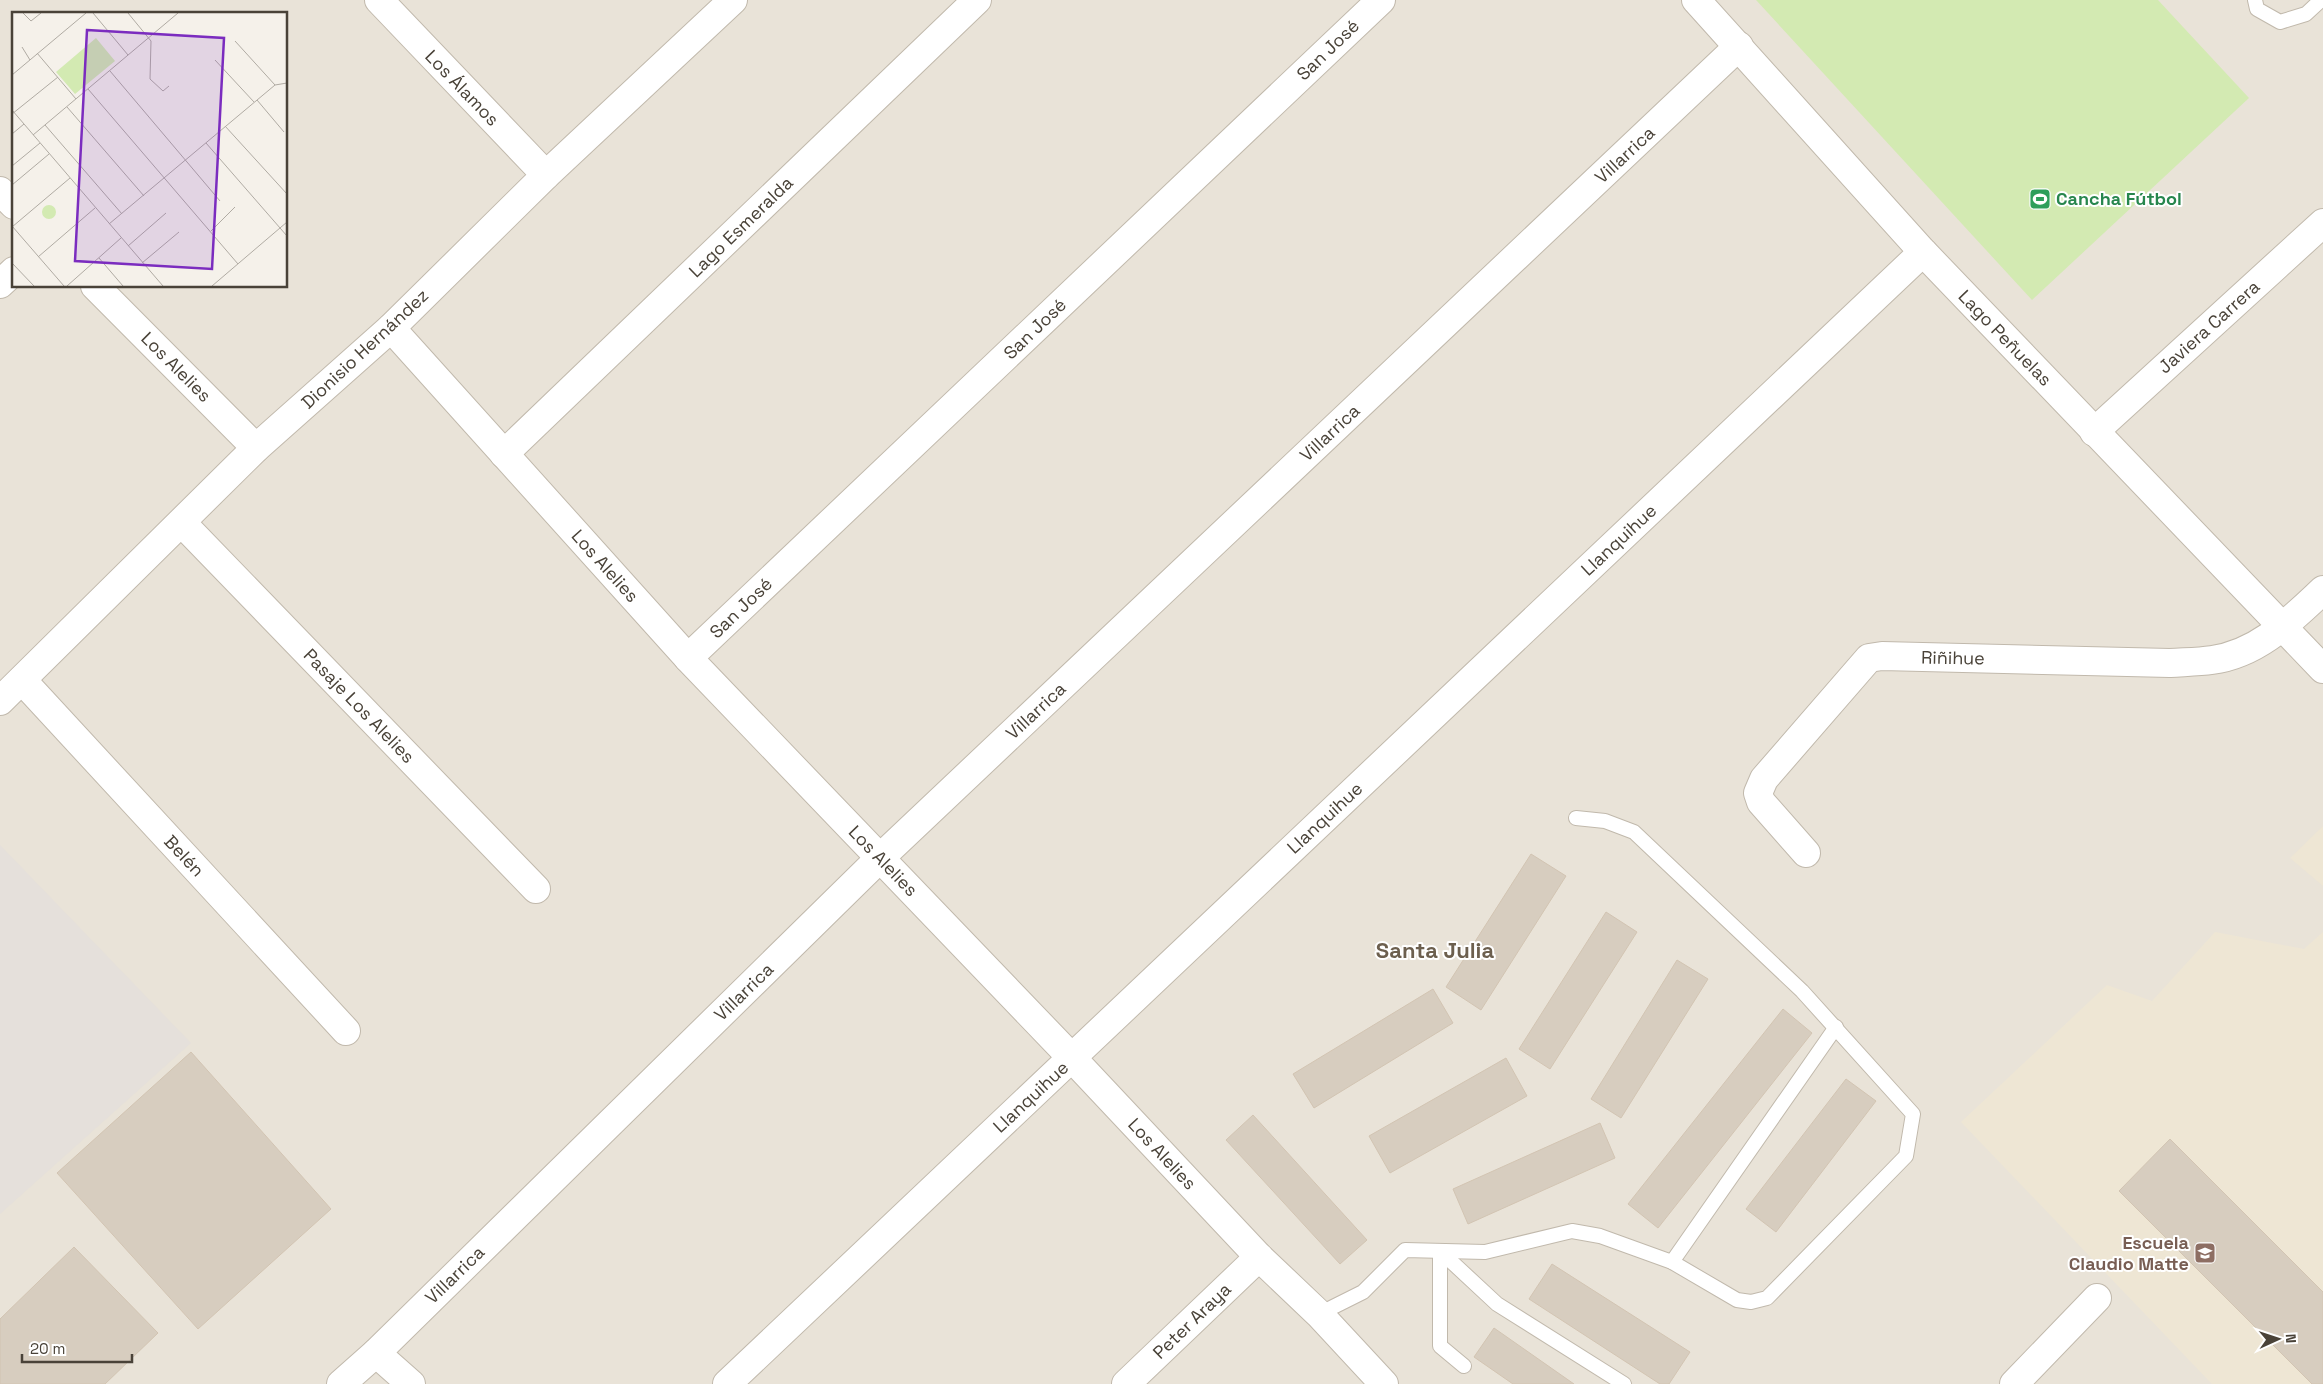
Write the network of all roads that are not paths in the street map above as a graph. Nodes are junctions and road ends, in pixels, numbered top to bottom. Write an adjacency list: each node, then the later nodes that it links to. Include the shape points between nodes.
1 (379, 0): 9 (street, Los Álamos)
2 (733, 0): 9 (street, Dionisio Hernández)
3 (977, 0): 20 (street, Lago Esmeralda)
4 (1381, 0): 24 (street, San José)
5 (1696, 0): 8 (street, Lago Peñuelas)
6 (2255, 0): 7 (lane, via 2257,9 2280,22 2306,14)
7 (2321, 0)
8 (1739, 46): 13 (street, Lago Peñuelas); 30 (street, Villarrica)
9 (546, 176): 17 (street, Dionisio Hernández)
10 (0, 191): 11 (street)
11 (12, 203)
12 (2323, 223): 18 (street, Javiera Carrera)
13 (1923, 252): 18 (street, Lago Peñuelas); 34 (street, Llanquihue)
14 (12, 273): 15 (street)
15 (0, 284)
16 (97, 288): 19 (street, Los Alelies)
17 (390, 328): 19 (street, Dionisio Hernández); 20 (street, Los Alelies)
18 (2094, 432): 23 (street, Lago Peñuelas)
19 (256, 448): 21 (street, Dionisio Hernández)
20 (504, 454): 24 (street, Los Alelies)
21 (183, 524): 26 (street, Dionisio Hernández); 31 (street, Pasaje Los Alelies)
22 (2323, 590): 23 (street)
23 (2282, 627): 25 (street, Lago Peñuelas); 29 (street, Riñihue, via 2250,649 2213,660 2170,663 1869,658 1764,779 1758,793 1761,802)
24 (688, 658): 30 (street, Los Alelies)
25 (2323, 669)
26 (22, 680): 27 (street, Dionisio Hernández); 33 (street, Belén)
27 (0, 701)
28 (1576, 818): 32 (lane, via 1606,821 1634,832)
29 (1806, 853)
30 (880, 858): 34 (street, Los Alelies); 40 (street, Villarrica)
31 (536, 889)
32 (1836, 1027): 37 (lane); 37 (lane, via 1913,1114 1906,1156 1767,1298 1751,1302 1737,1300)
33 (346, 1031)
34 (1072, 1058): 36 (street, Los Alelies); 44 (street, Llanquihue)
35 (1440, 1251): 37 (lane, via 1485,1252 1572,1230 1600,1236); 39 (lane, via 1406,1250 1363,1292); 41 (lane, via 1440,1346); 47 (lane, via 1497,1304)
36 (1259, 1257): 39 (street, Los Alelies); 45 (street, Peter Araya)
37 (1672, 1262)
38 (2097, 1298): 48 (street)
39 (1319, 1314): 46 (street, Los Alelies)
40 (376, 1353): 42 (street, Villarrica); 43 (street)
41 (1464, 1366)
42 (341, 1384)
43 (410, 1384)
44 (727, 1384)
45 (1126, 1384)
46 (1384, 1384)
47 (1624, 1384)
48 (2014, 1384)

